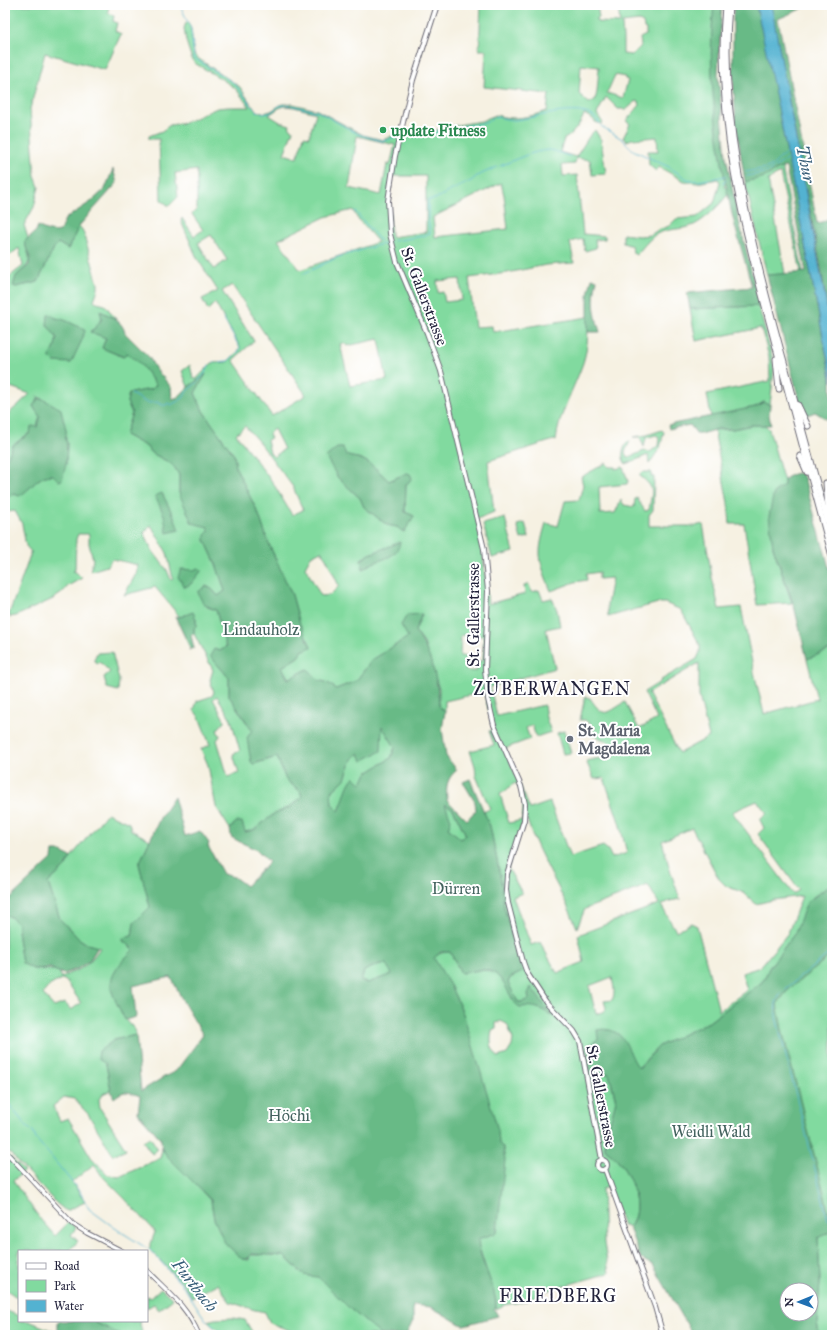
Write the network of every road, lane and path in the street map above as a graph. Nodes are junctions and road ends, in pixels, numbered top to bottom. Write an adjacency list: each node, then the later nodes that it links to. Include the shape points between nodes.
1 (437, 5): 16 (main road, St. Gallerstrasse, via 399,135 389,195 388,220 391,242 440,370 484,549 488,591 485,669 488,699 494,724 520,784 525,804 524,820 507,874 508,903 527,973 546,1002 579,1038)
2 (725, 5): 4 (highway, via 722,67 728,142 743,219)
3 (729, 5): 4 (highway, via 727,68 733,140 746,214)
4 (767, 307): 5 (highway); 6 (highway)
5 (772, 333): 7 (highway); 11 (highway)
6 (788, 377): 8 (highway); 13 (highway)
7 (779, 389)
8 (808, 426)
9 (800, 456): 11 (highway)
10 (826, 483): 12 (highway)
11 (819, 507): 14 (highway)
12 (832, 534)
13 (832, 538)
14 (832, 556)
15 (5, 1151): 18 (main road, via 73,1224)
16 (602, 1160): 17 (main road, via 605,1160 608,1166); 17 (main road, via 598,1162 598,1167 600,1170)
17 (605, 1169): 21 (main road, St. Gallerstrasse)
18 (120, 1250)
19 (148, 1272): 20 (main road, via 184,1308)
20 (199, 1335)
21 (663, 1335)

